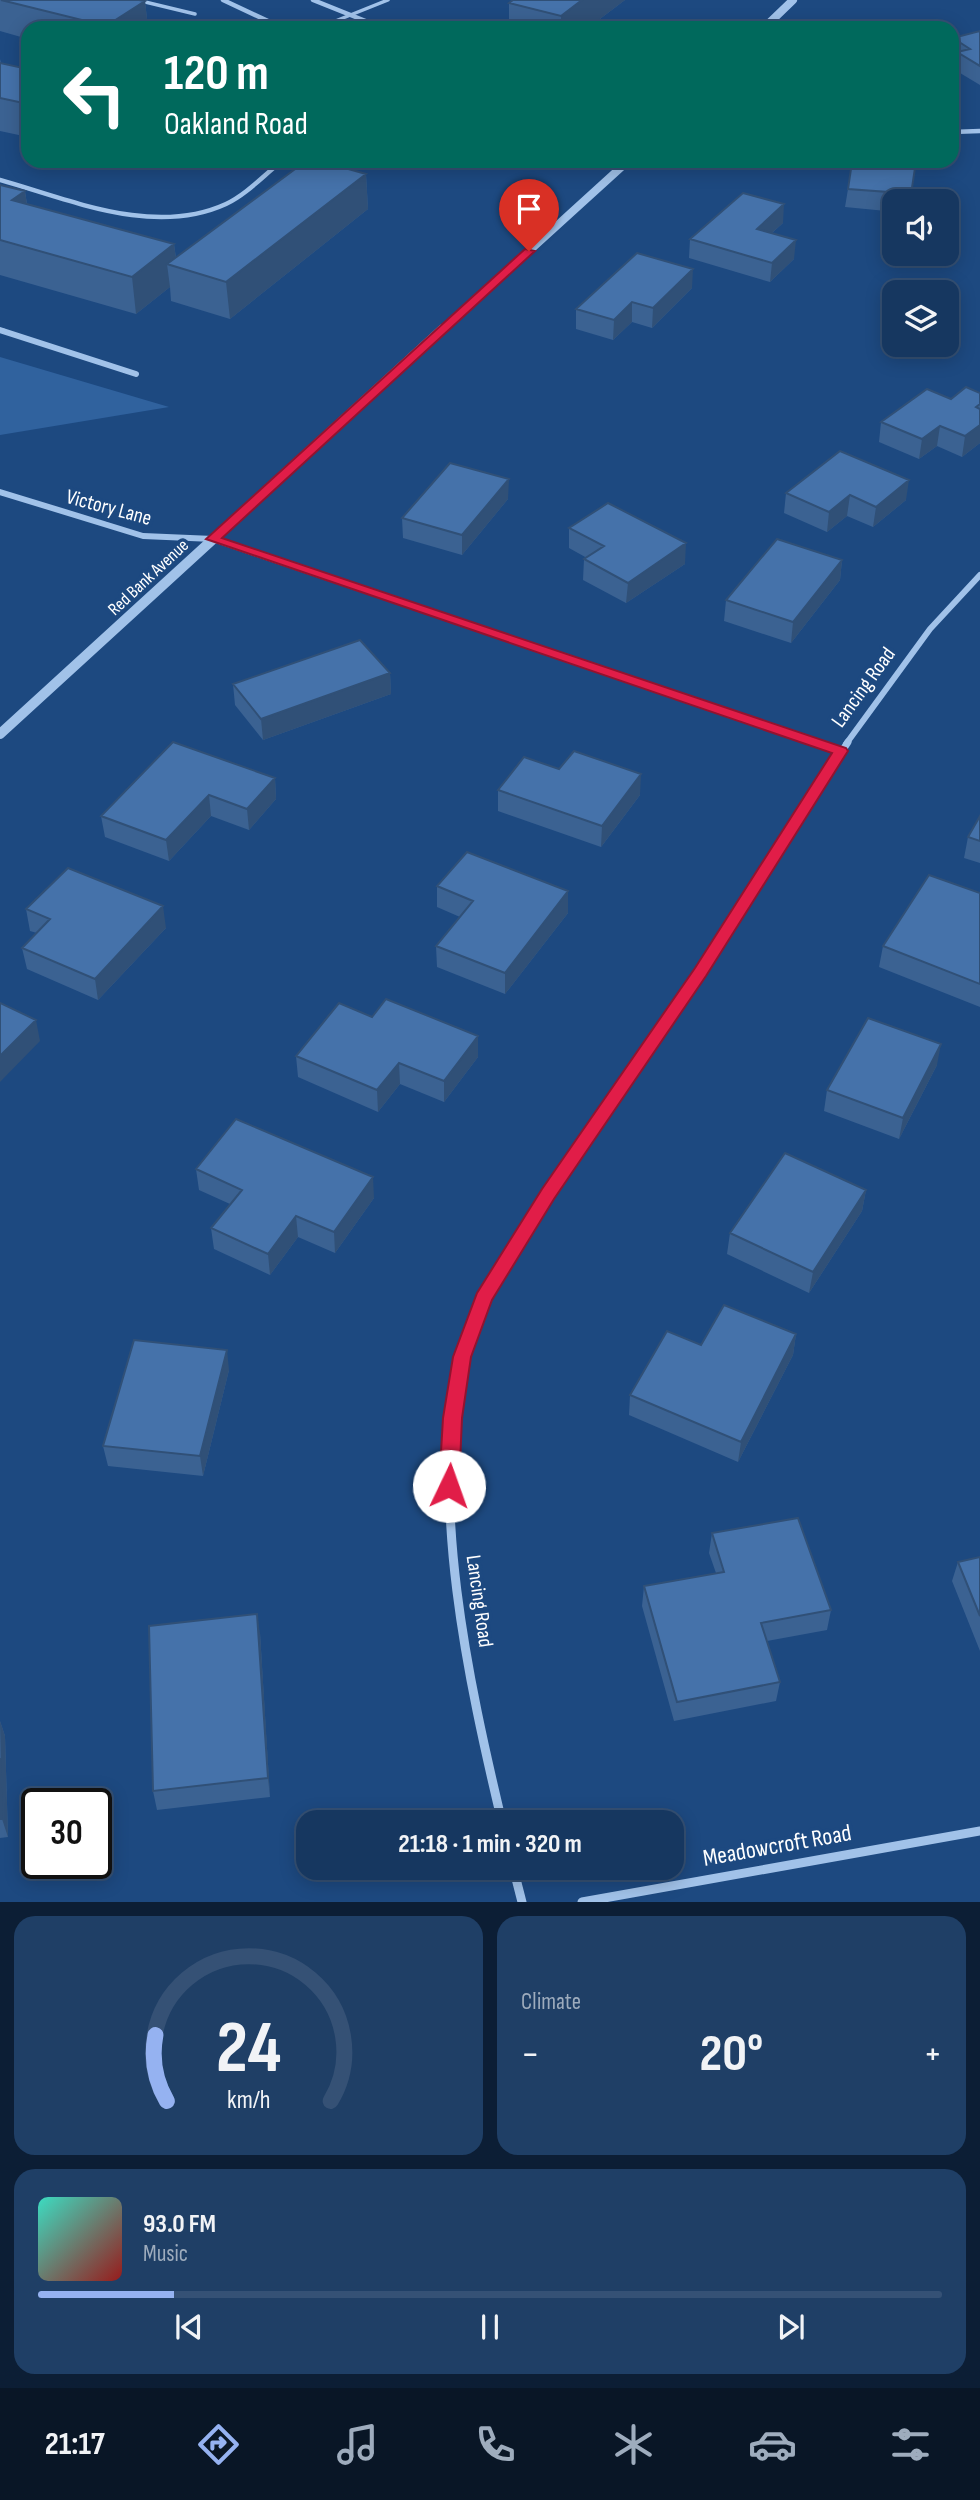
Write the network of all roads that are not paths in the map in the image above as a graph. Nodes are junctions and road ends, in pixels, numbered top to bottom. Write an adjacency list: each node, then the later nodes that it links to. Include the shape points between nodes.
1 (137, 0): 6 (lane)
2 (223, 0): 8 (street)
3 (313, 0): 7 (street)
4 (388, 0): 7 (lane)
5 (793, 0): 11 (street)
6 (195, 14)
7 (352, 15): 9 (lane); 10 (street)
8 (269, 21)
9 (336, 21)
10 (366, 21)
11 (771, 21)
12 (980, 131): 13 (street)
13 (959, 132)
14 (273, 168): 16 (street, via 227,203 183,217 141,217)
15 (620, 168): 20 (street, Red Bank Avenue)
16 (0, 180)
17 (0, 330): 18 (street)
18 (136, 374)
19 (0, 492): 20 (street, Victory Lane, via 143,536)
20 (213, 539): 22 (street, Red Bank Avenue); 23 (street, Victory Lane)
21 (980, 575): 23 (street, Lancing Road, via 930,629)
22 (0, 734)
23 (841, 751): 24 (street, Lancing Road, via 666,1024 541,1206 484,1298 462,1357 452,1418 449,1486 454,1558 475,1709)
24 (499, 1810)
25 (980, 1830): 28 (street, Meadowcroft Road)
26 (516, 1880): 27 (street)
27 (522, 1902)
28 (582, 1902)

